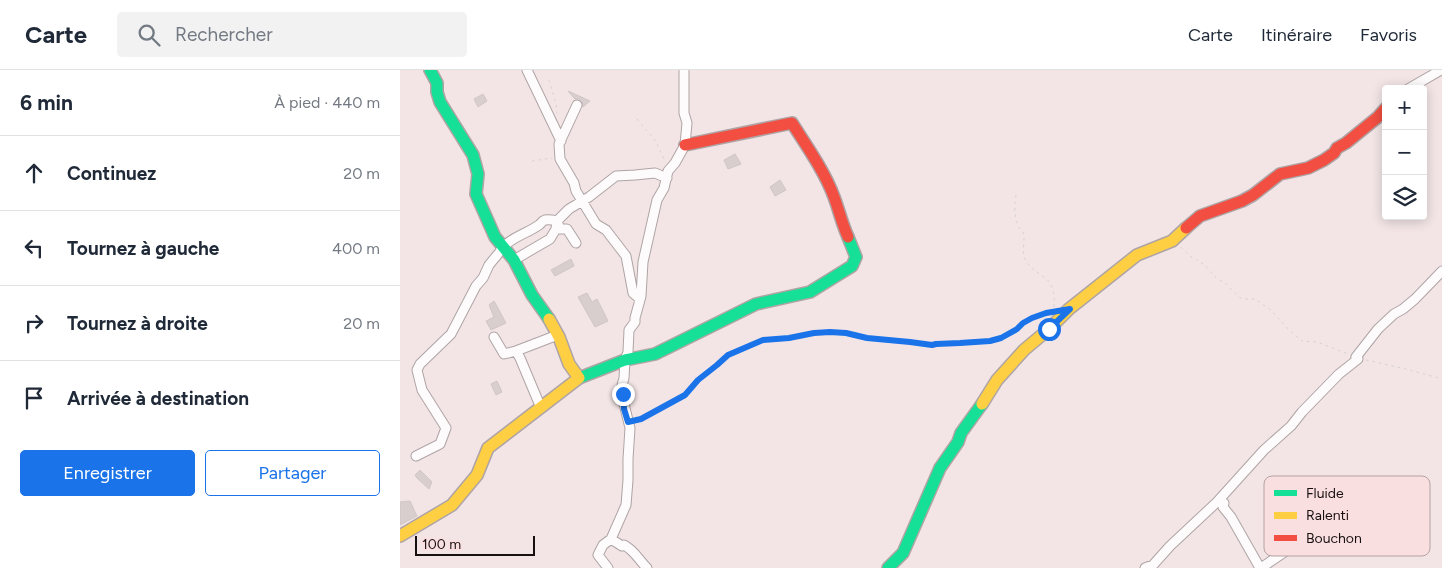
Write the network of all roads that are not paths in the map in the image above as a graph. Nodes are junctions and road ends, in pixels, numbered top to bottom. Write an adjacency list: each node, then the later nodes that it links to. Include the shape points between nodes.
1 (430, 70): 14 (street, via 437,83 440,102 473,155 478,174 476,194 495,237)
2 (527, 70): 8 (street)
3 (684, 70): 9 (street)
4 (1441, 70): 5 (street)
5 (1415, 85)
6 (576, 105): 8 (street)
7 (1382, 112): 30 (street, via 1324,160 1308,168 1280,174 1242,201 1203,214 1172,241 1137,255 1019,355 997,380 961,433 940,468 908,544)
8 (561, 141): 11 (street, via 560,159 574,183)
9 (685, 145): 10 (street); 20 (street, via 792,123 834,196 856,257 852,266 810,292 756,304 655,354)
10 (668, 175): 11 (street, via 616,176); 16 (street, via 657,200 645,255)
11 (578, 204): 12 (street); 16 (street, via 606,230 626,256 633,293)
12 (557, 221): 13 (street, via 560,229 567,229); 14 (street, via 543,221); 14 (street, via 556,230 550,238)
13 (576, 243)
14 (506, 253): 18 (street); 23 (street, via 489,265 451,334 417,370 422,390 446,428 440,444)
15 (1442, 271): 24 (street, via 1415,299 1378,329 1357,358 1264,450)
16 (640, 299): 20 (street, via 635,322 629,330)
17 (494, 337): 19 (street, via 504,354)
18 (559, 338): 19 (street, via 555,336); 21 (street, via 569,364)
19 (516, 351): 22 (street)
20 (625, 360): 21 (street); 26 (street, via 622,385 630,428 628,480 626,504)
21 (579, 378): 22 (street)
22 (541, 408): 25 (street, via 488,448 477,475 452,505)
23 (416, 456)
24 (1219, 500): 31 (street, via 1153,565); 32 (street, via 1224,503 1223,507)
25 (400, 536)
26 (611, 539): 28 (street, via 598,555); 29 (street, via 632,549)
27 (1278, 556): 32 (street)
28 (608, 568)
29 (647, 568)
30 (888, 568)
31 (1145, 568)
32 (1260, 568)

